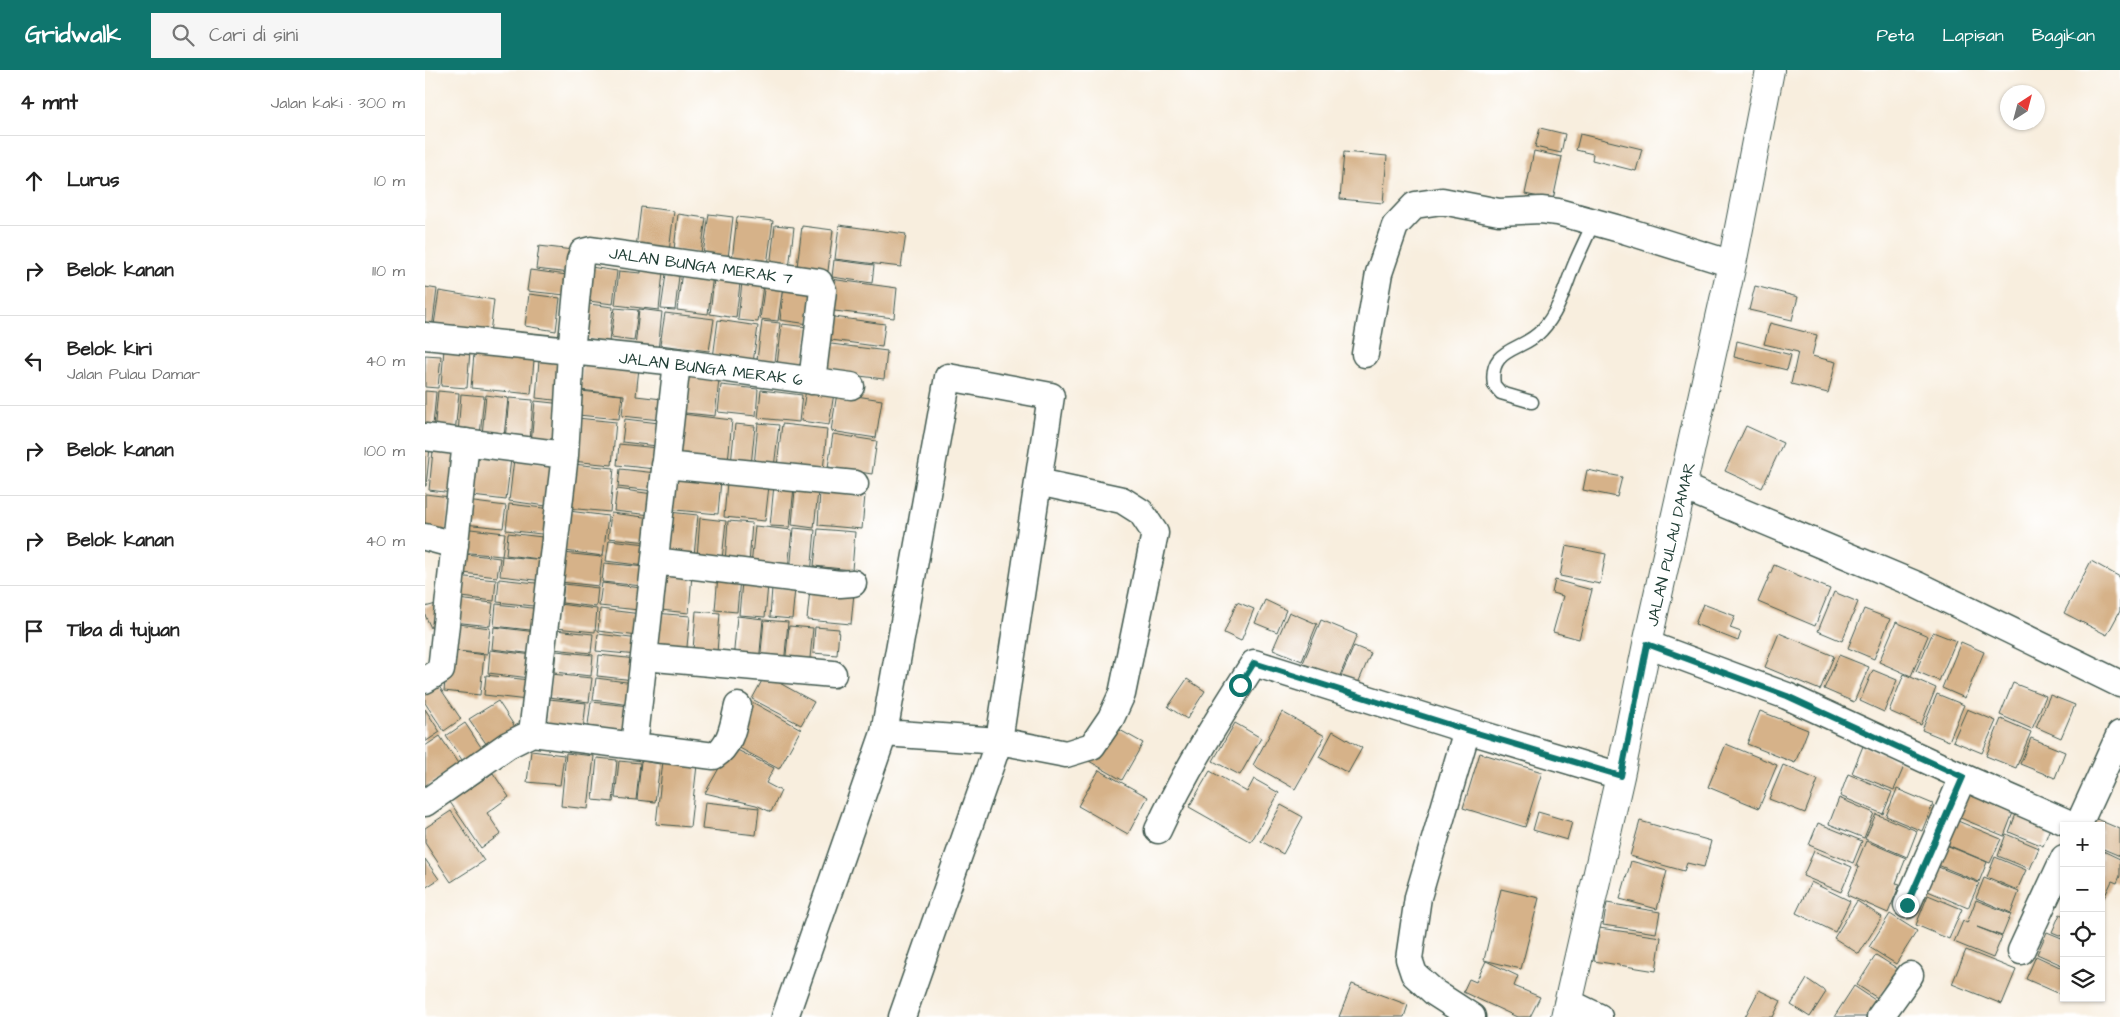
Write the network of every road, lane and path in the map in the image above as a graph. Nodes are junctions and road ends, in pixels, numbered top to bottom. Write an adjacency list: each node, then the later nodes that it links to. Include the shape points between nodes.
1 (1770, 70): 3 (street, JALAN PULAU DAMAR)
2 (1593, 224): 3 (street, via 1627,231); 6 (street, via 1541,210 1499,212 1442,201 1415,205 1395,226 1379,273); 10 (lane, via 1560,302 1542,331 1501,355 1495,363 1494,385 1501,393)
3 (1732, 264): 17 (street, JALAN PULAU DAMAR)
4 (425, 336): 5 (street, JALAN BUNGA MERAK 6)
5 (571, 352): 7 (street, JALAN BUNGA MERAK 6); 8 (street, JALAN BUNGA MERAK 7, via 579,260 583,252 591,250 819,282 823,290); 13 (street)
6 (1365, 354)
7 (677, 362): 8 (street, JALAN BUNGA MERAK 6); 14 (street)
8 (812, 381): 9 (street, JALAN BUNGA MERAK 6)
9 (851, 386)
10 (1532, 402)
11 (425, 437): 12 (street)
12 (466, 442): 13 (street); 19 (street)
13 (565, 455): 30 (street)
14 (665, 465): 16 (street); 20 (street)
15 (1038, 482): 31 (street, via 1051,396 948,378); 33 (street); 33 (street, via 1122,500 1141,512 1155,533 1122,694 1093,746 1066,754)
16 (855, 484)
17 (1683, 487): 22 (street, JALAN PULAU DAMAR); 27 (street, via 1917,585)
18 (425, 537): 19 (street)
19 (455, 545): 26 (street)
20 (655, 561): 21 (street); 24 (street)
21 (853, 583)
22 (1647, 644): 35 (street, JALAN PULAU DAMAR); 36 (street, via 1787,696)
23 (425, 646): 26 (street)
24 (644, 657): 25 (street); 34 (street)
25 (833, 674)
26 (433, 675)
27 (2120, 684)
28 (738, 706): 34 (street, via 731,734 723,750 714,756)
29 (1467, 730): 35 (street); 40 (street, via 1254,663 1195,756); 48 (street, via 1418,897 1409,959 1414,974 1435,993)
30 (532, 733): 34 (street); 37 (street, via 508,745)
31 (884, 733): 33 (street); 46 (street)
32 (2120, 734): 39 (street)
33 (999, 741): 47 (street)
34 (634, 746)
35 (1621, 776): 45 (street, JALAN PULAU DAMAR)
36 (1963, 777): 38 (street); 42 (street)
37 (425, 803)
38 (2068, 822)
39 (2079, 822)
40 (1158, 830)
41 (2060, 867): 43 (street)
42 (1907, 905)
43 (2021, 951)
44 (1910, 975): 50 (street)
45 (1566, 1009): 49 (street)
46 (785, 1017)
47 (902, 1017)
48 (1473, 1017)
49 (1599, 1017)
50 (1880, 1017)

